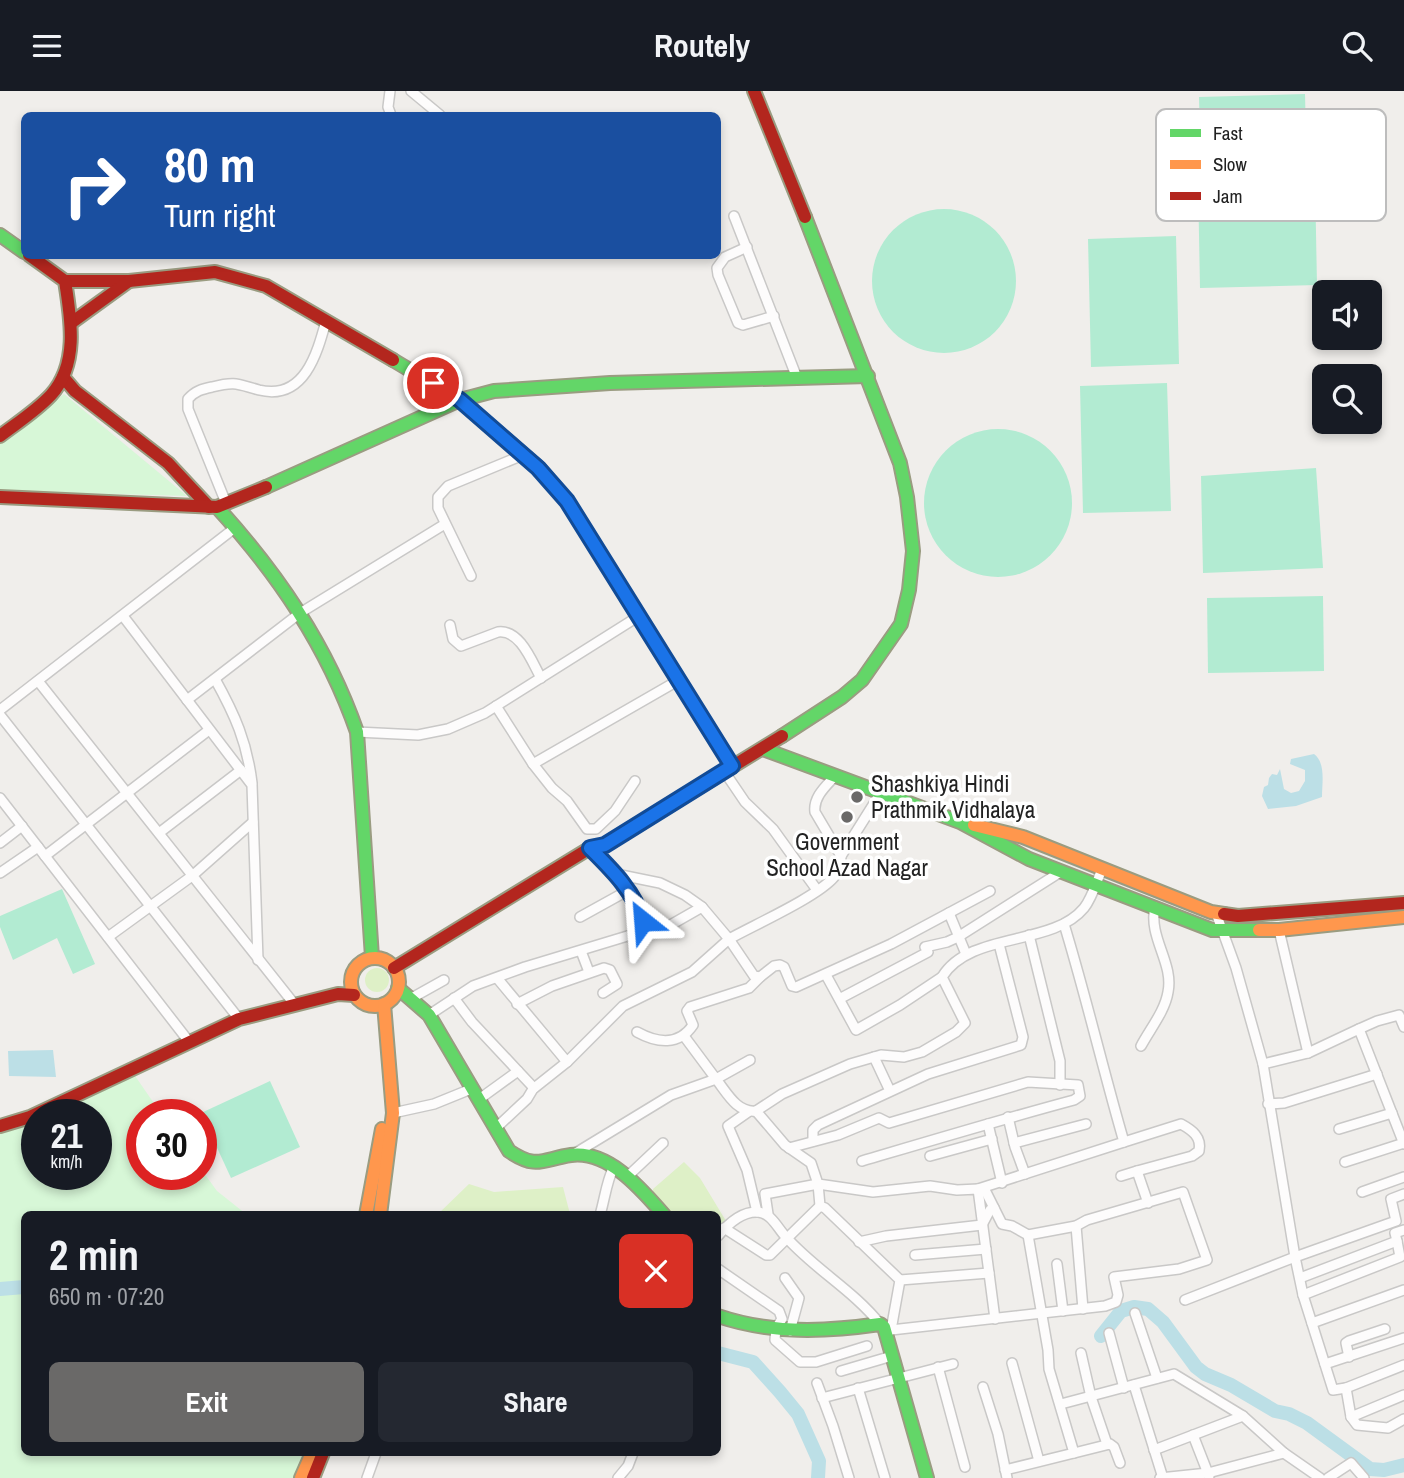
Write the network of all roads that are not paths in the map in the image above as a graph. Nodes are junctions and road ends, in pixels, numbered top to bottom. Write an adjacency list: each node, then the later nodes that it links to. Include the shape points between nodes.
1 (390, 91): 4 (street)
2 (411, 91): 5 (street)
3 (754, 91): 16 (street)
4 (390, 112)
5 (436, 112)
6 (734, 216): 8 (street)
7 (0, 235): 9 (street)
8 (747, 247): 13 (street); 13 (street, via 725,257 718,275 738,323)
9 (21, 250)
10 (35, 259): 11 (street)
11 (65, 281): 12 (street); 15 (street)
12 (129, 281): 14 (street, via 215,272 266,286); 15 (street)
13 (774, 316): 18 (street)
14 (326, 321): 19 (street); 23 (street, via 311,366 286,388 260,390 234,382 202,389 188,399)
15 (71, 323): 17 (street)
16 (869, 376): 18 (street); 40 (street, via 900,463 907,497 913,551 901,624 862,680)
17 (63, 377): 20 (street, via 52,394); 23 (street)
18 (797, 378): 19 (street, via 522,388)
19 (460, 400): 21 (street); 23 (street)
20 (0, 436)
21 (523, 455): 24 (street, via 448,486 437,502); 29 (street, via 567,501)
22 (0, 497): 23 (street)
23 (218, 506): 25 (street)
24 (446, 524): 26 (street); 27 (street)
25 (236, 527): 27 (street); 28 (street)
26 (471, 576)
27 (300, 613): 31 (street); 39 (street, via 338,680)
28 (123, 615): 34 (street); 35 (street)
29 (639, 616): 32 (street); 33 (street)
30 (450, 625): 32 (street, via 453,639 461,646 505,631 524,649)
31 (215, 678): 35 (street); 46 (street, via 237,719)
32 (541, 678): 36 (street)
33 (679, 680): 41 (street); 42 (street)
34 (38, 681): 37 (street); 47 (street)
35 (187, 700): 38 (street)
36 (496, 706): 39 (street, via 448,729 418,735); 41 (street)
37 (0, 713): 52 (street)
38 (209, 730): 43 (street); 47 (street)
39 (357, 733): 88 (street)
40 (763, 749): 42 (street); 44 (street)
41 (533, 764): 45 (street, via 591,830 615,811)
42 (728, 768): 57 (street, via 605,845); 66 (street, via 746,802 773,829)
43 (241, 770): 46 (street); 54 (street)
44 (835, 776): 48 (street); 59 (street, via 814,805)
45 (635, 781)
46 (252, 785): 51 (street)
47 (126, 793): 52 (street); 54 (street)
48 (880, 794): 50 (street); 59 (street)
49 (0, 798): 53 (street)
50 (960, 822): 60 (street, via 1023,837); 61 (street)
51 (253, 823): 64 (street); 89 (street)
52 (85, 825): 58 (street); 70 (street)
53 (22, 826): 55 (street); 56 (street)
54 (159, 834): 64 (street)
55 (0, 843)
56 (38, 847): 58 (street); 62 (street)
57 (590, 848): 63 (street); 90 (street)
58 (45, 856): 82 (street)
59 (841, 856): 66 (street, via 834,877)
60 (1102, 869): 65 (street); 74 (street)
61 (1062, 871): 65 (street); 83 (street)
62 (0, 873)
63 (617, 874): 67 (street); 71 (street, via 672,888)
64 (192, 876): 70 (street); 89 (street)
65 (1095, 885): 72 (street); 77 (street, via 1084,908)
66 (817, 890): 84 (street)
67 (627, 891): 75 (street); 80 (street, via 640,912)
68 (990, 891): 73 (street)
69 (1402, 903): 74 (street, via 1238,916); 76 (street)
70 (152, 906): 82 (street); 108 (street)
71 (702, 907): 80 (street, via 667,927); 84 (street)
72 (1155, 907): 78 (street); 114 (street, via 1154,931 1169,991)
73 (949, 913): 83 (street); 92 (street)
74 (1216, 913): 78 (street)
75 (580, 917)
76 (1404, 917): 79 (street)
77 (1065, 924): 81 (street); 139 (street)
78 (1216, 930): 79 (street); 119 (street, via 1236,968)
79 (1279, 930): 115 (street)
80 (644, 931): 86 (street)
81 (1029, 935): 85 (street); 123 (street, via 1060,1061)
82 (108, 937): 113 (street)
83 (958, 937): 87 (street); 100 (street, via 925,947 928,952)
84 (729, 939): 93 (street, via 751,974); 118 (street, via 692,972 623,1006)
85 (999, 944): 87 (street); 125 (street, via 1023,1037 1021,1045)
86 (581, 951): 91 (street); 95 (street)
87 (966, 954): 94 (street)
88 (372, 957): 90 (street); 99 (street, via 354,969 350,979)
89 (258, 960): 104 (street)
90 (394, 968): 97 (street)
91 (589, 972): 98 (street, via 610,970 617,984); 103 (street)
92 (827, 975): 93 (street, via 793,987 780,965); 100 (street)
93 (760, 977): 112 (street, via 749,988 690,1007 687,1011 693,1025)
94 (942, 977): 100 (street, via 856,1030); 116 (street, via 963,1026 922,1052)
95 (497, 978): 101 (street); 103 (street)
96 (444, 980): 102 (street)
97 (398, 988): 102 (street); 105 (street, via 393,998)
98 (603, 993)
99 (354, 995): 104 (street, via 338,994); 105 (street, via 368,1005)
100 (841, 997)
101 (454, 998): 107 (street); 120 (street)
102 (410, 999): 107 (street)
103 (517, 1003): 118 (street)
104 (295, 1005): 108 (street)
105 (381, 1005): 129 (street); 162 (street, via 384,1115)
106 (1402, 1015): 109 (street); 110 (street)
107 (429, 1016): 126 (street)
108 (239, 1019): 113 (street)
109 (1404, 1027)
110 (1359, 1029): 115 (street); 121 (street)
111 (637, 1032): 112 (street, via 667,1042)
112 (684, 1036): 122 (street)
113 (190, 1042): 134 (street, via 30,1117)
114 (1141, 1046)
115 (1308, 1053): 119 (street)
116 (874, 1057): 125 (street); 128 (street, via 782,1094)
117 (750, 1060): 122 (street)
118 (567, 1062): 124 (street)
119 (1263, 1064): 127 (street)
120 (518, 1071): 124 (street); 126 (street)
121 (1377, 1074): 127 (street, via 1284,1104); 130 (street)
122 (716, 1079): 128 (street, via 739,1107); 144 (street, via 671,1095)
123 (1060, 1085): 131 (street, via 1078,1085 1080,1096); 138 (street, via 1028,1082 889,1123 879,1118)
124 (534, 1089): 135 (street)
125 (890, 1091): 138 (street, via 818,1125)
126 (475, 1094): 129 (street); 135 (street)
127 (1268, 1104): 178 (street)
128 (752, 1112): 143 (street); 166 (street, via 728,1126 747,1170)
129 (393, 1113): 163 (street)
130 (1392, 1113): 136 (street); 142 (street)
131 (1008, 1117): 132 (street); 141 (street)
132 (988, 1123): 137 (street); 146 (street)
133 (1086, 1124): 141 (street)
134 (0, 1126)
135 (496, 1128): 144 (street, via 509,1151 525,1160 548,1162)
136 (1339, 1129)
137 (992, 1139): 145 (street); 154 (street)
138 (813, 1141): 143 (street)
139 (1124, 1142): 149 (street, via 1181,1124 1192,1130 1199,1142 1196,1154); 150 (street)
140 (663, 1143): 151 (street)
141 (1014, 1143): 150 (street)
142 (1404, 1144): 147 (street)
143 (789, 1148): 155 (street, via 811,1163)
144 (574, 1154): 148 (street)
145 (930, 1156)
146 (862, 1161)
147 (1345, 1162)
148 (614, 1166): 151 (street); 164 (street)
149 (1137, 1171): 152 (street); 159 (street)
150 (1025, 1174): 154 (street)
151 (628, 1176): 165 (street)
152 (1121, 1176)
153 (1404, 1177): 157 (street)
154 (1002, 1182): 156 (street)
155 (818, 1184): 156 (street, via 873,1192 930,1186); 160 (street); 167 (street, via 765,1194)
156 (981, 1188): 161 (street); 168 (street)
157 (1362, 1192)
158 (1404, 1194): 178 (street, via 1391,1199 1396,1221)
159 (1148, 1203): 169 (street); 188 (street, via 1185,1193 1207,1260 1179,1269 1114,1277 1116,1302)
160 (820, 1206): 173 (street); 175 (street)
161 (994, 1207): 168 (street); 172 (street, via 1002,1224)
162 (367, 1211)
163 (381, 1211)
164 (601, 1211)
165 (660, 1211)
166 (757, 1212): 167 (street); 171 (street, via 739,1217)
167 (768, 1214): 173 (street)
168 (982, 1225): 175 (street); 176 (street)
169 (1076, 1226): 172 (street); 188 (street)
170 (1404, 1230): 174 (street, via 1395,1233)
171 (721, 1232): 173 (street, via 766,1255)
172 (1028, 1235): 190 (street)
173 (787, 1238): 195 (street)
174 (1397, 1241): 183 (street); 186 (street, via 1400,1257)
175 (859, 1242): 184 (street)
176 (986, 1249): 177 (street); 181 (street)
177 (915, 1255)
178 (1295, 1257): 183 (street); 187 (street)
179 (1057, 1263): 189 (street)
180 (721, 1271): 196 (street, via 775,1307 782,1316)
181 (989, 1273): 184 (street); 193 (street)
182 (785, 1278): 198 (street, via 799,1298)
183 (1300, 1278): 186 (street)
184 (900, 1280): 195 (street)
185 (1404, 1290): 194 (street)
186 (1303, 1295): 194 (street)
187 (1185, 1300)
188 (1083, 1309): 189 (street)
189 (1063, 1311): 190 (street)
190 (1042, 1313): 193 (street); 222 (street, via 1047,1355)
191 (1135, 1313): 212 (street)
192 (721, 1317): 196 (street)
193 (995, 1319): 195 (street)
194 (1312, 1323): 207 (street)
195 (885, 1327): 198 (street); 203 (street)
196 (776, 1328): 198 (street); 201 (street, via 776,1343 800,1362 816,1362)
197 (1385, 1329): 204 (street, via 1346,1343)
198 (790, 1331)
199 (1109, 1333): 217 (street)
200 (1404, 1338): 204 (street)
201 (867, 1346)
202 (1081, 1353): 220 (street)
203 (892, 1356): 210 (street); 211 (street)
204 (1349, 1357): 207 (street)
205 (1012, 1363): 235 (street)
206 (953, 1364): 209 (street)
207 (1325, 1364): 218 (street, via 1333,1390)
208 (1404, 1366): 218 (street)
209 (938, 1367): 211 (street); 237 (street)
210 (841, 1371)
211 (899, 1377): 216 (street); 246 (street)
212 (1157, 1378): 214 (street); 223 (street, via 1174,1374)
213 (817, 1383): 221 (street)
214 (1134, 1385): 217 (street); 228 (street)
215 (983, 1387): 238 (street)
216 (858, 1388): 221 (street); 245 (street)
217 (1124, 1388): 220 (street)
218 (1346, 1388): 224 (street)
219 (1404, 1395): 224 (street)
220 (1091, 1397): 222 (street); 227 (street)
221 (822, 1398): 244 (street)
222 (1061, 1404): 229 (street)
223 (1243, 1416): 226 (street); 230 (street)
224 (1351, 1417): 225 (street, via 1357,1425 1370,1428 1388,1428)
225 (1404, 1419)
226 (1193, 1435): 228 (street); 239 (street)
227 (1107, 1444): 229 (street); 236 (street, via 1114,1447)
228 (1154, 1450): 247 (street)
229 (1074, 1453): 235 (street)
230 (1284, 1453): 239 (street); 248 (street)
231 (311, 1456): 240 (street)
232 (322, 1456): 241 (street)
233 (375, 1456): 242 (street)
234 (632, 1456): 243 (street)
235 (1039, 1461): 238 (street)
236 (1120, 1463)
237 (965, 1467)
238 (1006, 1474)
239 (1209, 1475): 247 (street)
240 (302, 1478)
241 (313, 1478)
242 (367, 1478)
243 (618, 1478)
244 (849, 1478)
245 (885, 1478)
246 (927, 1478)
247 (1162, 1478)
248 (1320, 1478)
249 (1328, 1478): 250 (street, via 1351,1463)
250 (1364, 1478)

